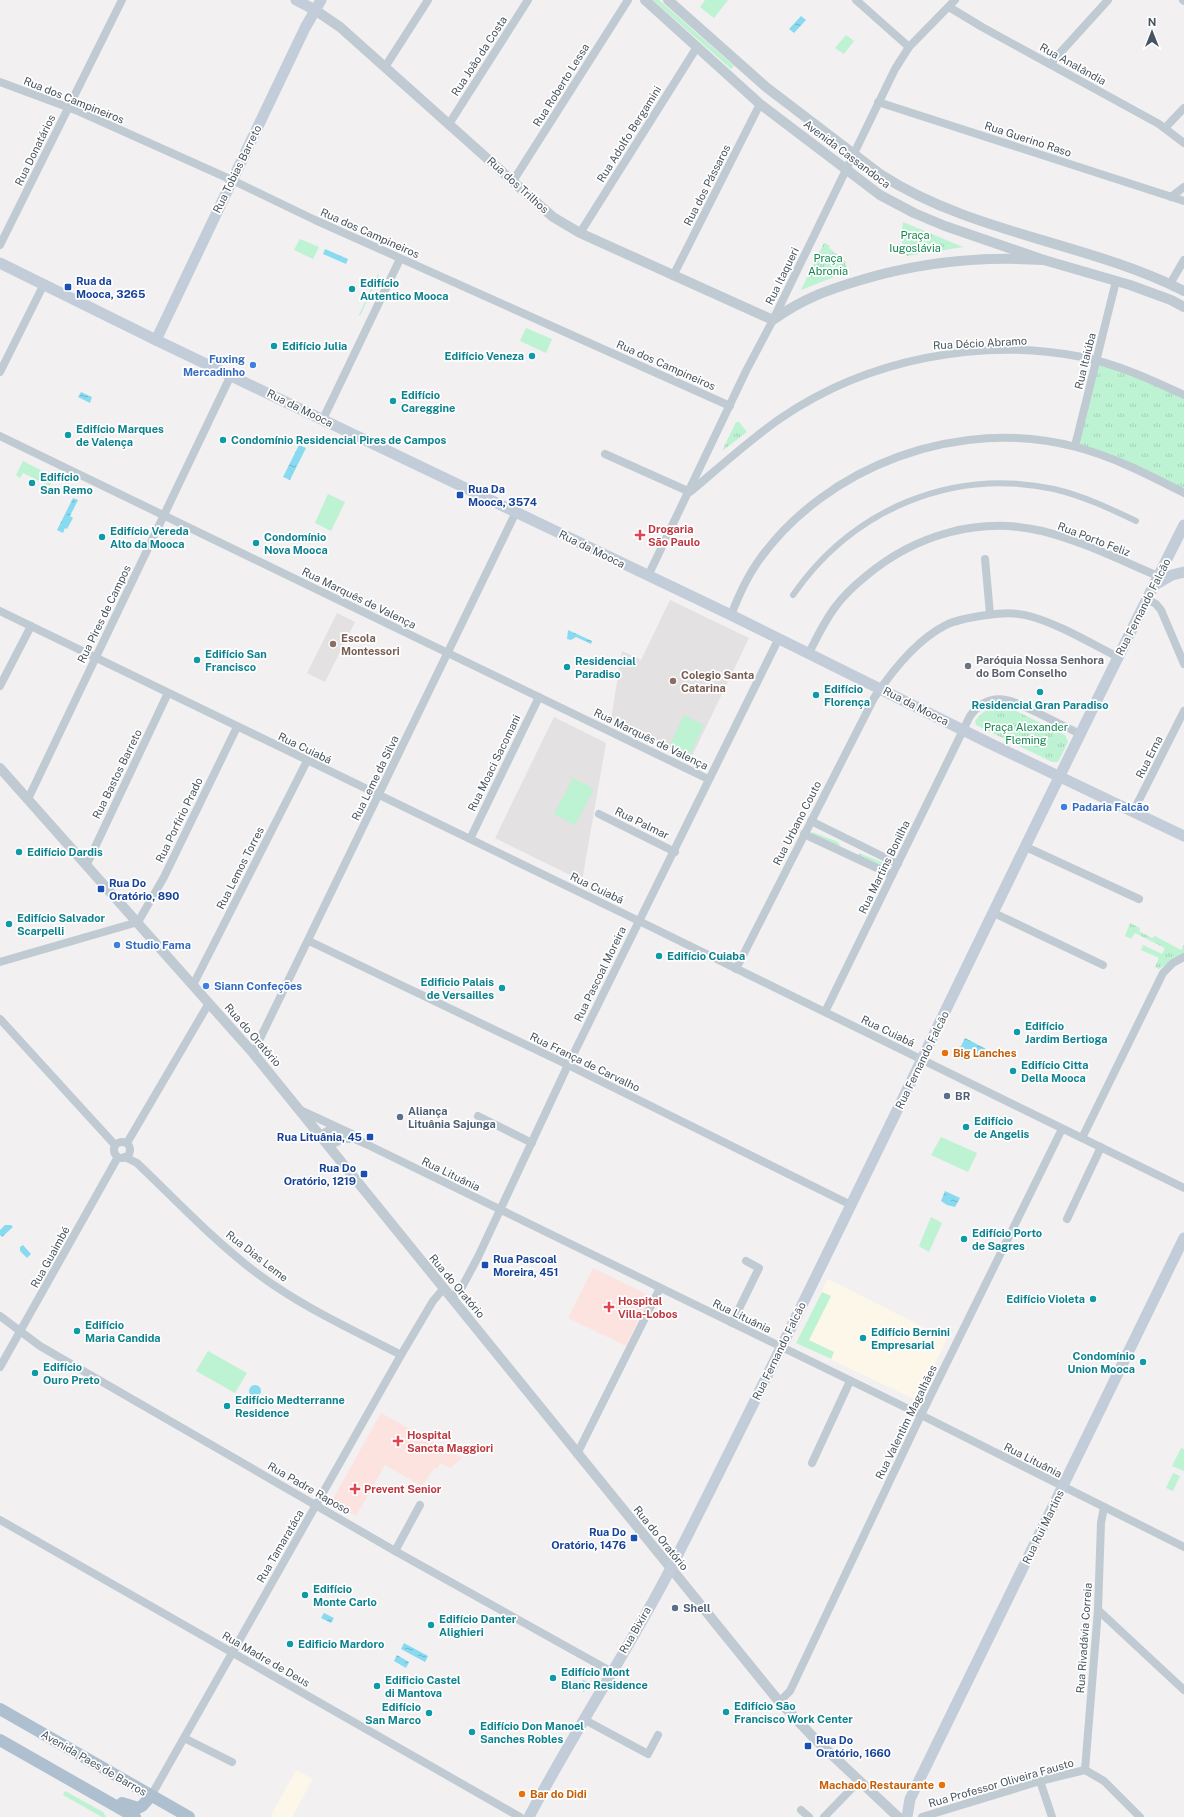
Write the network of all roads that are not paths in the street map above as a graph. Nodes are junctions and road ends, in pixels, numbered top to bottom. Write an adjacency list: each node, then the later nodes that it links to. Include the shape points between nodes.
1 (122, 0): 21 (street, Rua Donatários)
2 (296, 0): 13 (main road, Rua dos Trilhos)
3 (321, 0): 13 (main road, Rua Tobias Barreto)
4 (428, 0): 17 (street)
5 (528, 0): 23 (street, Rua João da Costa)
6 (628, 0): 29 (street, Rua Roberto Lessa)
7 (645, 0): 14 (street, Avenida Cassandoca)
8 (668, 0): 26 (street, Avenida Cassandoca, via 766,87)
9 (856, 0): 15 (street)
10 (955, 0): 12 (street, Rua Itaqueri)
11 (1108, 0): 16 (street)
12 (949, 6): 15 (street, Rua Itaqueri); 16 (street, Rua Analândia)
13 (315, 10): 17 (street, Rua dos Trilhos, via 340,27); 28 (main road, Rua Tobias Barreto)
14 (697, 47): 20 (street, Avenida Cassandoca); 33 (street, Rua Adolfo Bergamini)
15 (909, 47): 19 (street, Rua Itaqueri, via 894,68)
16 (1050, 64): 24 (street, Rua Analândia)
17 (385, 67): 23 (street, Rua dos Trilhos)
18 (0, 82): 21 (street, Rua dos Campineiros)
19 (878, 102): 26 (street, Rua Itaqueri); 31 (street, Rua Guerino Raso)
20 (760, 104): 27 (street, Avenida Cassandoca); 39 (street, Rua dos Pássaros)
21 (68, 107): 28 (street, Rua dos Campineiros); 34 (street, Rua Donatários)
22 (1184, 108): 24 (street)
23 (449, 124): 29 (street, Rua dos Trilhos)
24 (1166, 128): 25 (street, Rua Analândia)
25 (1184, 143)
26 (854, 153): 27 (street, Rua Itaqueri); 42 (street, Avenida Cassandoca, via 899,186 964,216 1138,271)
27 (846, 168): 36 (street, Avenida Cassandoca, via 880,195 914,213); 45 (street, Rua Itaqueri)
28 (232, 180): 35 (street, Rua dos Campineiros); 46 (main road, Rua Tobias Barreto)
29 (513, 181): 33 (street, Rua dos Trilhos, via 553,216)
30 (1184, 187): 31 (street)
31 (1171, 197): 32 (street, Rua Guerino Raso)
32 (1184, 201)
33 (580, 233): 39 (street, Rua dos Trilhos)
34 (0, 245)
35 (400, 259): 51 (street, Rua dos Campineiros); 52 (street)
36 (1044, 260): 40 (street, Avenida Cassandoca); 45 (street, via 974,259 891,271 805,299)
37 (1184, 260): 42 (street)
38 (0, 262): 41 (main road, Rua da Mooca)
39 (673, 276): 45 (street, Rua dos Trilhos)
40 (1116, 281): 44 (street, Avenida Cassandoca); 47 (street, Rua Itaiúba)
41 (44, 284): 46 (main road, Rua da Mooca); 48 (street)
42 (1170, 284): 43 (street, Avenida Cassandoca)
43 (1184, 291)
44 (1184, 307)
45 (773, 320): 51 (street, Rua Itaqueri)
46 (156, 340): 49 (main road, Rua da Mooca)
47 (1096, 361): 50 (street, Rua Décio Abramo, via 1147,378); 54 (street, Rua Itaiúba); 56 (street, Rua Décio Abramo, via 1039,351 985,352 939,355 890,366 852,379 783,417 755,437)
48 (0, 372)
49 (231, 375): 52 (main road, Rua da Mooca); 59 (street, Rua Pires de Campos)
50 (1184, 395)
51 (730, 406): 56 (street, Rua Itaqueri)
52 (323, 419): 58 (main road, Rua da Mooca)
53 (0, 436): 59 (street, Rua Marquês de Valença)
54 (1075, 446): 57 (street, via 1137,469); 72 (street, via 1018,439 958,441 924,448 859,474 812,505 780,536 756,564)
55 (606, 454): 56 (street)
56 (690, 492): 65 (street, Rua Itaqueri)
57 (1184, 493)
58 (516, 512): 65 (main road, Rua da Mooca); 75 (street, Rua Leme da Silva)
59 (164, 516): 75 (street, Rua Marquês de Valença); 77 (street, Rua Pires de Campos)
60 (1136, 521): 68 (street, via 1081,497 1054,489 1000,484 946,490 911,500 868,521 828,553)
61 (1184, 525): 62 (main road, Rua Fernando Falcão)
62 (1172, 550): 64 (main road, Rua Fernando Falcão, via 1173,562); 66 (main road, Rua Fernando Falcão)
63 (985, 559): 71 (street)
64 (1184, 571): 67 (main road)
65 (648, 576): 72 (main road, Rua da Mooca)
66 (1158, 576): 67 (main road, Rua Fernando Falcão); 76 (street, Rua Porto Feliz, via 1073,540 1042,531 1017,527 955,530 928,538 897,553 856,584 837,604)
67 (1153, 587): 69 (main road, Rua Fernando Falcão)
68 (792, 595)
69 (1147, 599): 78 (main road, Rua Fernando Falcão); 79 (street, via 1161,610)
70 (0, 611): 73 (street, Rua Cuiabá)
71 (990, 614): 78 (street, Rua Urbano Couto, via 1030,616); 81 (street, Rua Urbano Couto, via 946,625 910,653)
72 (731, 615): 74 (main road, Rua da Mooca)
73 (31, 626): 77 (street, Rua Cuiabá); 80 (street)
74 (779, 638): 76 (main road, Rua da Mooca); 91 (street, Rua Pascoal Moreira)
75 (448, 652): 83 (street, Rua Marquês de Valença); 92 (street, Rua Leme da Silva)
76 (809, 653): 81 (main road, Rua da Mooca)
77 (95, 657): 82 (street, Rua Cuiabá); 93 (street, Rua Pires de Campos)
78 (1118, 657): 87 (main road, Rua Fernando Falcão)
79 (1184, 664)
80 (0, 686)
81 (880, 688): 86 (main road, Rua da Mooca); 96 (street, Rua Urbano Couto)
82 (168, 693): 85 (street, Rua Cuiabá); 104 (street, Rua Bastos Barreto)
83 (539, 697): 91 (street, Rua Marquês de Valença); 99 (street, Rua Moaci Sacomani)
84 (1184, 711): 94 (street, Rua Erna)
85 (238, 727): 88 (street, Rua Cuiabá); 110 (street, Rua Porfírio Prado, via 164,877)
86 (963, 730): 87 (street, Rua Martins Bonilha, via 976,708 987,701 1004,699); 90 (main road, Rua da Mooca); 105 (street, Rua Martins Bonilha)
87 (1080, 734): 90 (main road, Rua Fernando Falcão)
88 (307, 761): 92 (street, Rua Cuiabá); 116 (street, Rua Lemos Torres)
89 (0, 768): 93 (street, Rua do Oratório)
90 (1060, 777): 94 (main road, Rua da Mooca); 101 (main road, Rua Fernando Falcão)
91 (708, 779): 102 (street, Rua Pascoal Moreira)
92 (378, 796): 99 (street, Rua Cuiabá); 111 (street, Rua Leme da Silva)
93 (28, 798): 104 (street, Rua do Oratório)
94 (1133, 812): 98 (main road, Rua da Mooca)
95 (599, 814): 102 (street, Rua Palmar)
96 (811, 821): 97 (street, Rua Urbano Couto); 100 (street)
97 (804, 834): 103 (street); 115 (street, Rua Urbano Couto)
98 (1184, 836)
99 (470, 839): 109 (street, Rua Cuiabá)
100 (852, 842): 103 (street); 105 (street)
101 (1026, 847): 107 (street); 108 (main road, Rua Fernando Falcão)
102 (675, 852): 109 (street, Rua Pascoal Moreira)
103 (847, 854): 106 (street)
104 (87, 864): 110 (street, Rua do Oratório)
105 (898, 864): 106 (street, Rua Martins Bonilha)
106 (892, 875): 118 (street, Rua Martins Bonilha)
107 (1139, 899)
108 (994, 913): 114 (street); 121 (main road, Rua Fernando Falcão)
109 (639, 921): 115 (street, Rua Cuiabá); 122 (street, Rua Pascoal Moreira)
110 (138, 922): 113 (street); 116 (street, Rua do Oratório)
111 (309, 941): 120 (street, Rua Leme da Silva); 122 (street, Rua França de Carvalho)
112 (1184, 957): 129 (street, via 1163,973)
113 (0, 962)
114 (1103, 965)
115 (736, 969): 118 (street, Rua Cuiabá)
116 (193, 985): 117 (street, Rua do Oratório)
117 (209, 1003): 120 (street, Rua do Oratório); 132 (street)
118 (825, 1012): 121 (street, Rua Cuiabá)
119 (0, 1018): 131 (street)
120 (253, 1053): 123 (street, Rua do Oratório)
121 (922, 1060): 125 (street, Rua Cuiabá); 138 (main road, Rua Fernando Falcão)
122 (568, 1065): 130 (street, Rua Pascoal Moreira); 138 (street, Rua França de Carvalho)
123 (300, 1110): 126 (street, Rua Lituânia); 127 (street, Rua do Oratório)
124 (478, 1116): 130 (street)
125 (1062, 1128): 129 (street, Rua Cuiabá); 153 (street, Rua Valentim Magalhães)
126 (341, 1129): 127 (street, via 331,1129); 128 (street, Rua Lituânia)
127 (320, 1135): 133 (street, Rua do Oratório)
128 (355, 1138): 133 (street); 139 (street, Rua Lituânia)
129 (1082, 1138): 134 (street, Rua Cuiabá)
130 (532, 1142): 139 (street, Rua Pascoal Moreira)
131 (115, 1145): 132 (street, via 120,1142); 135 (street, via 114,1152)
132 (128, 1146): 135 (street, via 128,1155); 136 (street, Rua Dias Leme)
133 (329, 1146): 143 (street, Rua do Oratório)
134 (1102, 1147): 137 (street, Rua Cuiabá); 140 (street)
135 (121, 1157): 136 (street, Rua Dias Leme); 148 (street, Rua Guaimbé)
136 (137, 1164): 150 (street, Rua Dias Leme, via 259,1275 340,1323)
137 (1184, 1188)
138 (852, 1204): 149 (main road, Rua Fernando Falcão)
139 (500, 1210): 144 (street, Rua Lituânia); 145 (street, Rua Pascoal Moreira, via 462,1287)
140 (1067, 1219)
141 (1184, 1238): 156 (main road, Rua Rui Martins)
142 (746, 1261): 147 (street, via 759,1268)
143 (444, 1288): 145 (street, Rua do Oratório); 150 (street, Rua Tamaratáca, via 432,1301)
144 (660, 1288): 147 (street, Rua Lituânia); 154 (street)
145 (451, 1298): 154 (street, Rua do Oratório)
146 (0, 1316): 148 (street, Rua Padre Raposo)
147 (732, 1323): 149 (street, Rua Lituânia)
148 (20, 1331): 151 (street, Rua Guaimbé); 158 (street, Rua Padre Raposo, via 40,1346)
149 (781, 1347): 152 (street, Rua Lituânia); 163 (main road, Rua Fernando Falcão)
150 (401, 1355): 158 (street, Rua Tamaratáca)
151 (0, 1367)
152 (850, 1381): 153 (street, Rua Lituânia); 155 (street)
153 (921, 1415): 156 (street, Rua Lituânia); 168 (street, Rua Valentim Magalhães, via 790,1691)
154 (577, 1454): 163 (street, Rua do Oratório)
155 (812, 1463)
156 (1062, 1487): 159 (street, Rua Lituânia); 189 (main road, Rua Rui Martins, via 910,1799)
157 (420, 1505): 162 (street)
158 (317, 1506): 162 (street, Rua Padre Raposo); 165 (street, Rua Tamaratáca)
159 (1104, 1507): 161 (street, Rua Lituânia); 164 (street, Rua Rivadávia Correia, via 1101,1523)
160 (0, 1520): 165 (street, Rua Madre de Deus)
161 (1184, 1547)
162 (395, 1551): 166 (street, Rua Padre Raposo)
163 (670, 1569): 166 (main road, Rua Bixira); 168 (street, Rua do Oratório)
164 (1098, 1610): 167 (street); 175 (street, Rua Rivadávia Correia)
165 (232, 1652): 172 (street, Rua Tamaratáca); 184 (street, Rua Madre de Deus)
166 (612, 1672): 170 (main road, Rua Bixira)
167 (1184, 1690)
168 (779, 1702): 177 (street, Rua do Oratório)
169 (0, 1709): 179 (main road, Avenida Paes de Barros)
170 (585, 1720): 171 (street, via 648,1754); 185 (main road, Rua Bixira)
171 (658, 1735)
172 (184, 1738): 174 (street); 179 (street, Rua Tamaratáca)
173 (0, 1740): 176 (main road)
174 (232, 1762)
175 (1085, 1770): 178 (street, Rua Professor Oliveira Fausto); 192 (street, Rua Professor Oliveira Fausto, via 1104,1781)
176 (60, 1773): 179 (main road, via 75,1775 132,1807 142,1806); 181 (main road)
177 (859, 1781): 187 (street); 188 (street, Rua do Oratório)
178 (1040, 1781): 190 (street, Rua Professor Oliveira Fausto); 191 (street)
179 (151, 1796): 183 (main road, Avenida Paes de Barros)
180 (801, 1810): 186 (street)
181 (119, 1813): 182 (main road)
182 (135, 1817)
183 (188, 1817)
184 (520, 1817)
185 (529, 1817)
186 (809, 1817)
187 (824, 1817)
188 (898, 1817)
189 (907, 1817)
190 (922, 1817)
191 (1052, 1817)
192 (1140, 1817)

